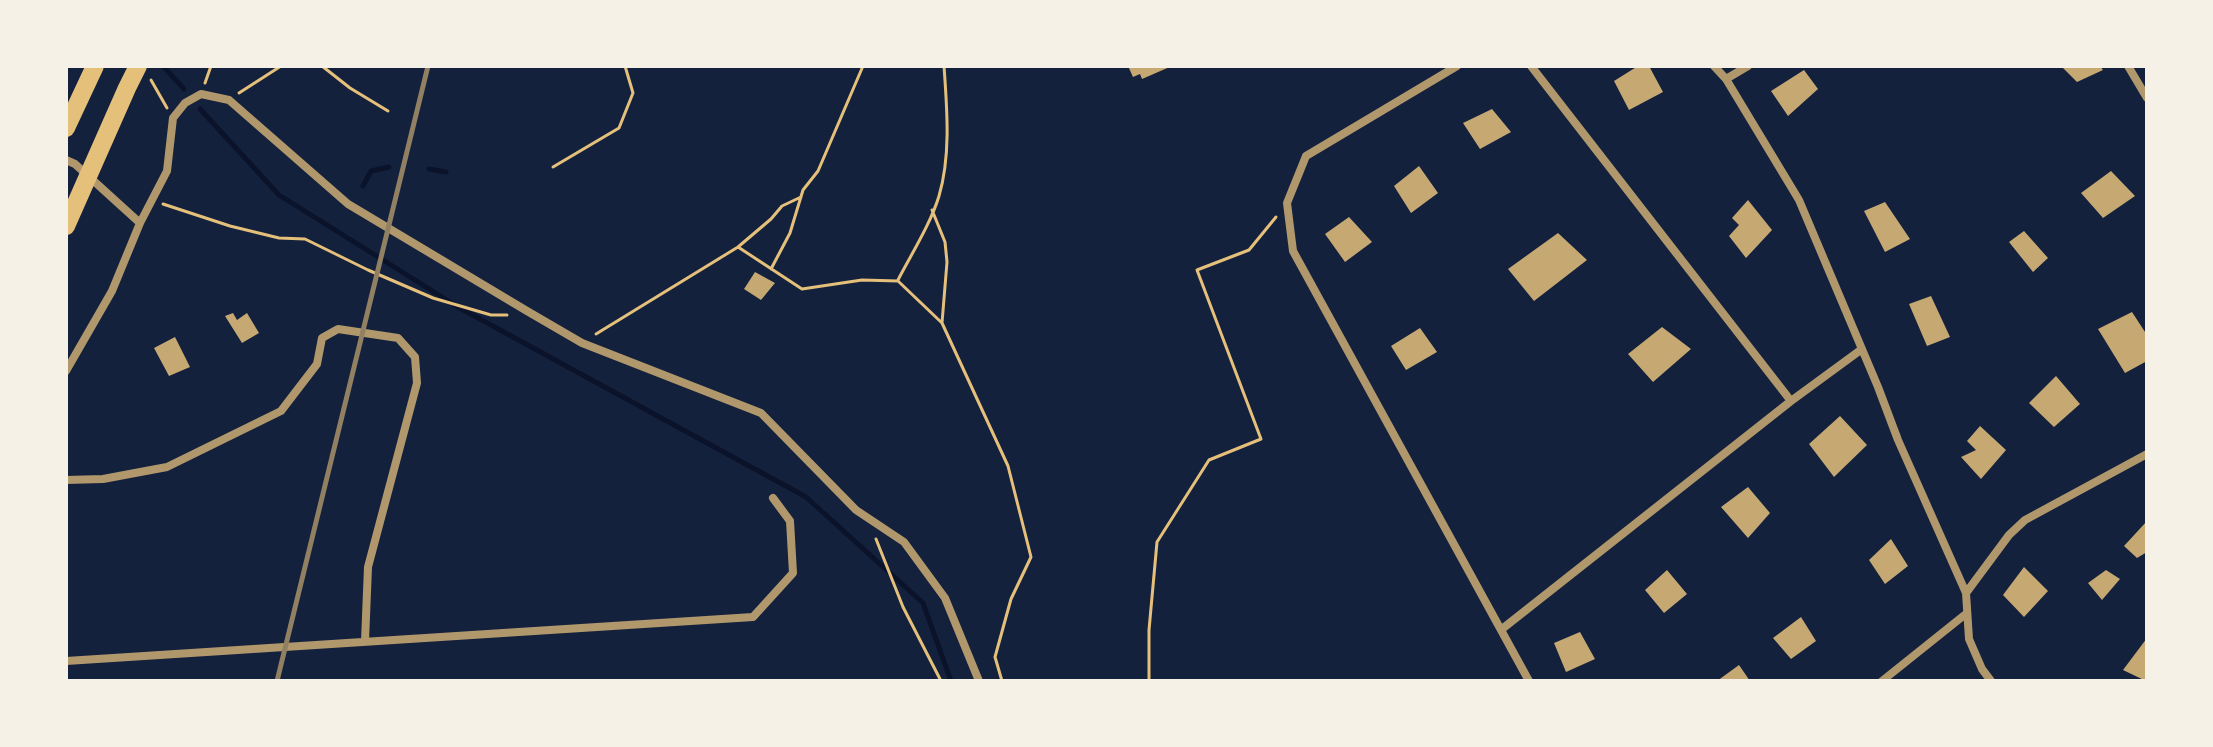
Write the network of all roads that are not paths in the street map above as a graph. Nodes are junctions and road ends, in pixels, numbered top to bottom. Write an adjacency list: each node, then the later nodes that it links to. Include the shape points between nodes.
1 (95, 66): 10 (highway)
2 (1457, 66): 22 (street, via 1306,156 1287,203 1293,251)
3 (1531, 66): 16 (street)
4 (1714, 66): 8 (street)
5 (1748, 66): 8 (street)
6 (2128, 66): 9 (street)
7 (145, 72): 12 (highway)
8 (1726, 79): 14 (street, via 1799,200)
9 (2147, 98)
10 (66, 128)
11 (66, 160): 13 (street)
12 (68, 222)
13 (140, 223): 15 (street, via 112,291); 25 (street, via 167,171 173,118 201,94 229,100 348,204 532,314 582,343 761,413 856,510 904,542 945,598)
14 (1862, 349): 16 (street); 20 (street)
15 (66, 371)
16 (1791, 401): 22 (street)
17 (2147, 454): 20 (street, via 2025,520)
18 (66, 480): 23 (street, via 167,467 281,411 317,364 322,338 338,329 398,338 415,357 417,383 368,567)
19 (773, 498): 23 (street, via 790,521 793,573 753,617)
20 (1966, 593): 21 (street)
21 (1967, 613): 27 (street); 28 (street, via 1969,639)
22 (1502, 629): 26 (street)
23 (365, 641): 24 (street)
24 (66, 661)
25 (979, 681)
26 (1529, 681)
27 (1882, 681)
28 (1991, 681)

